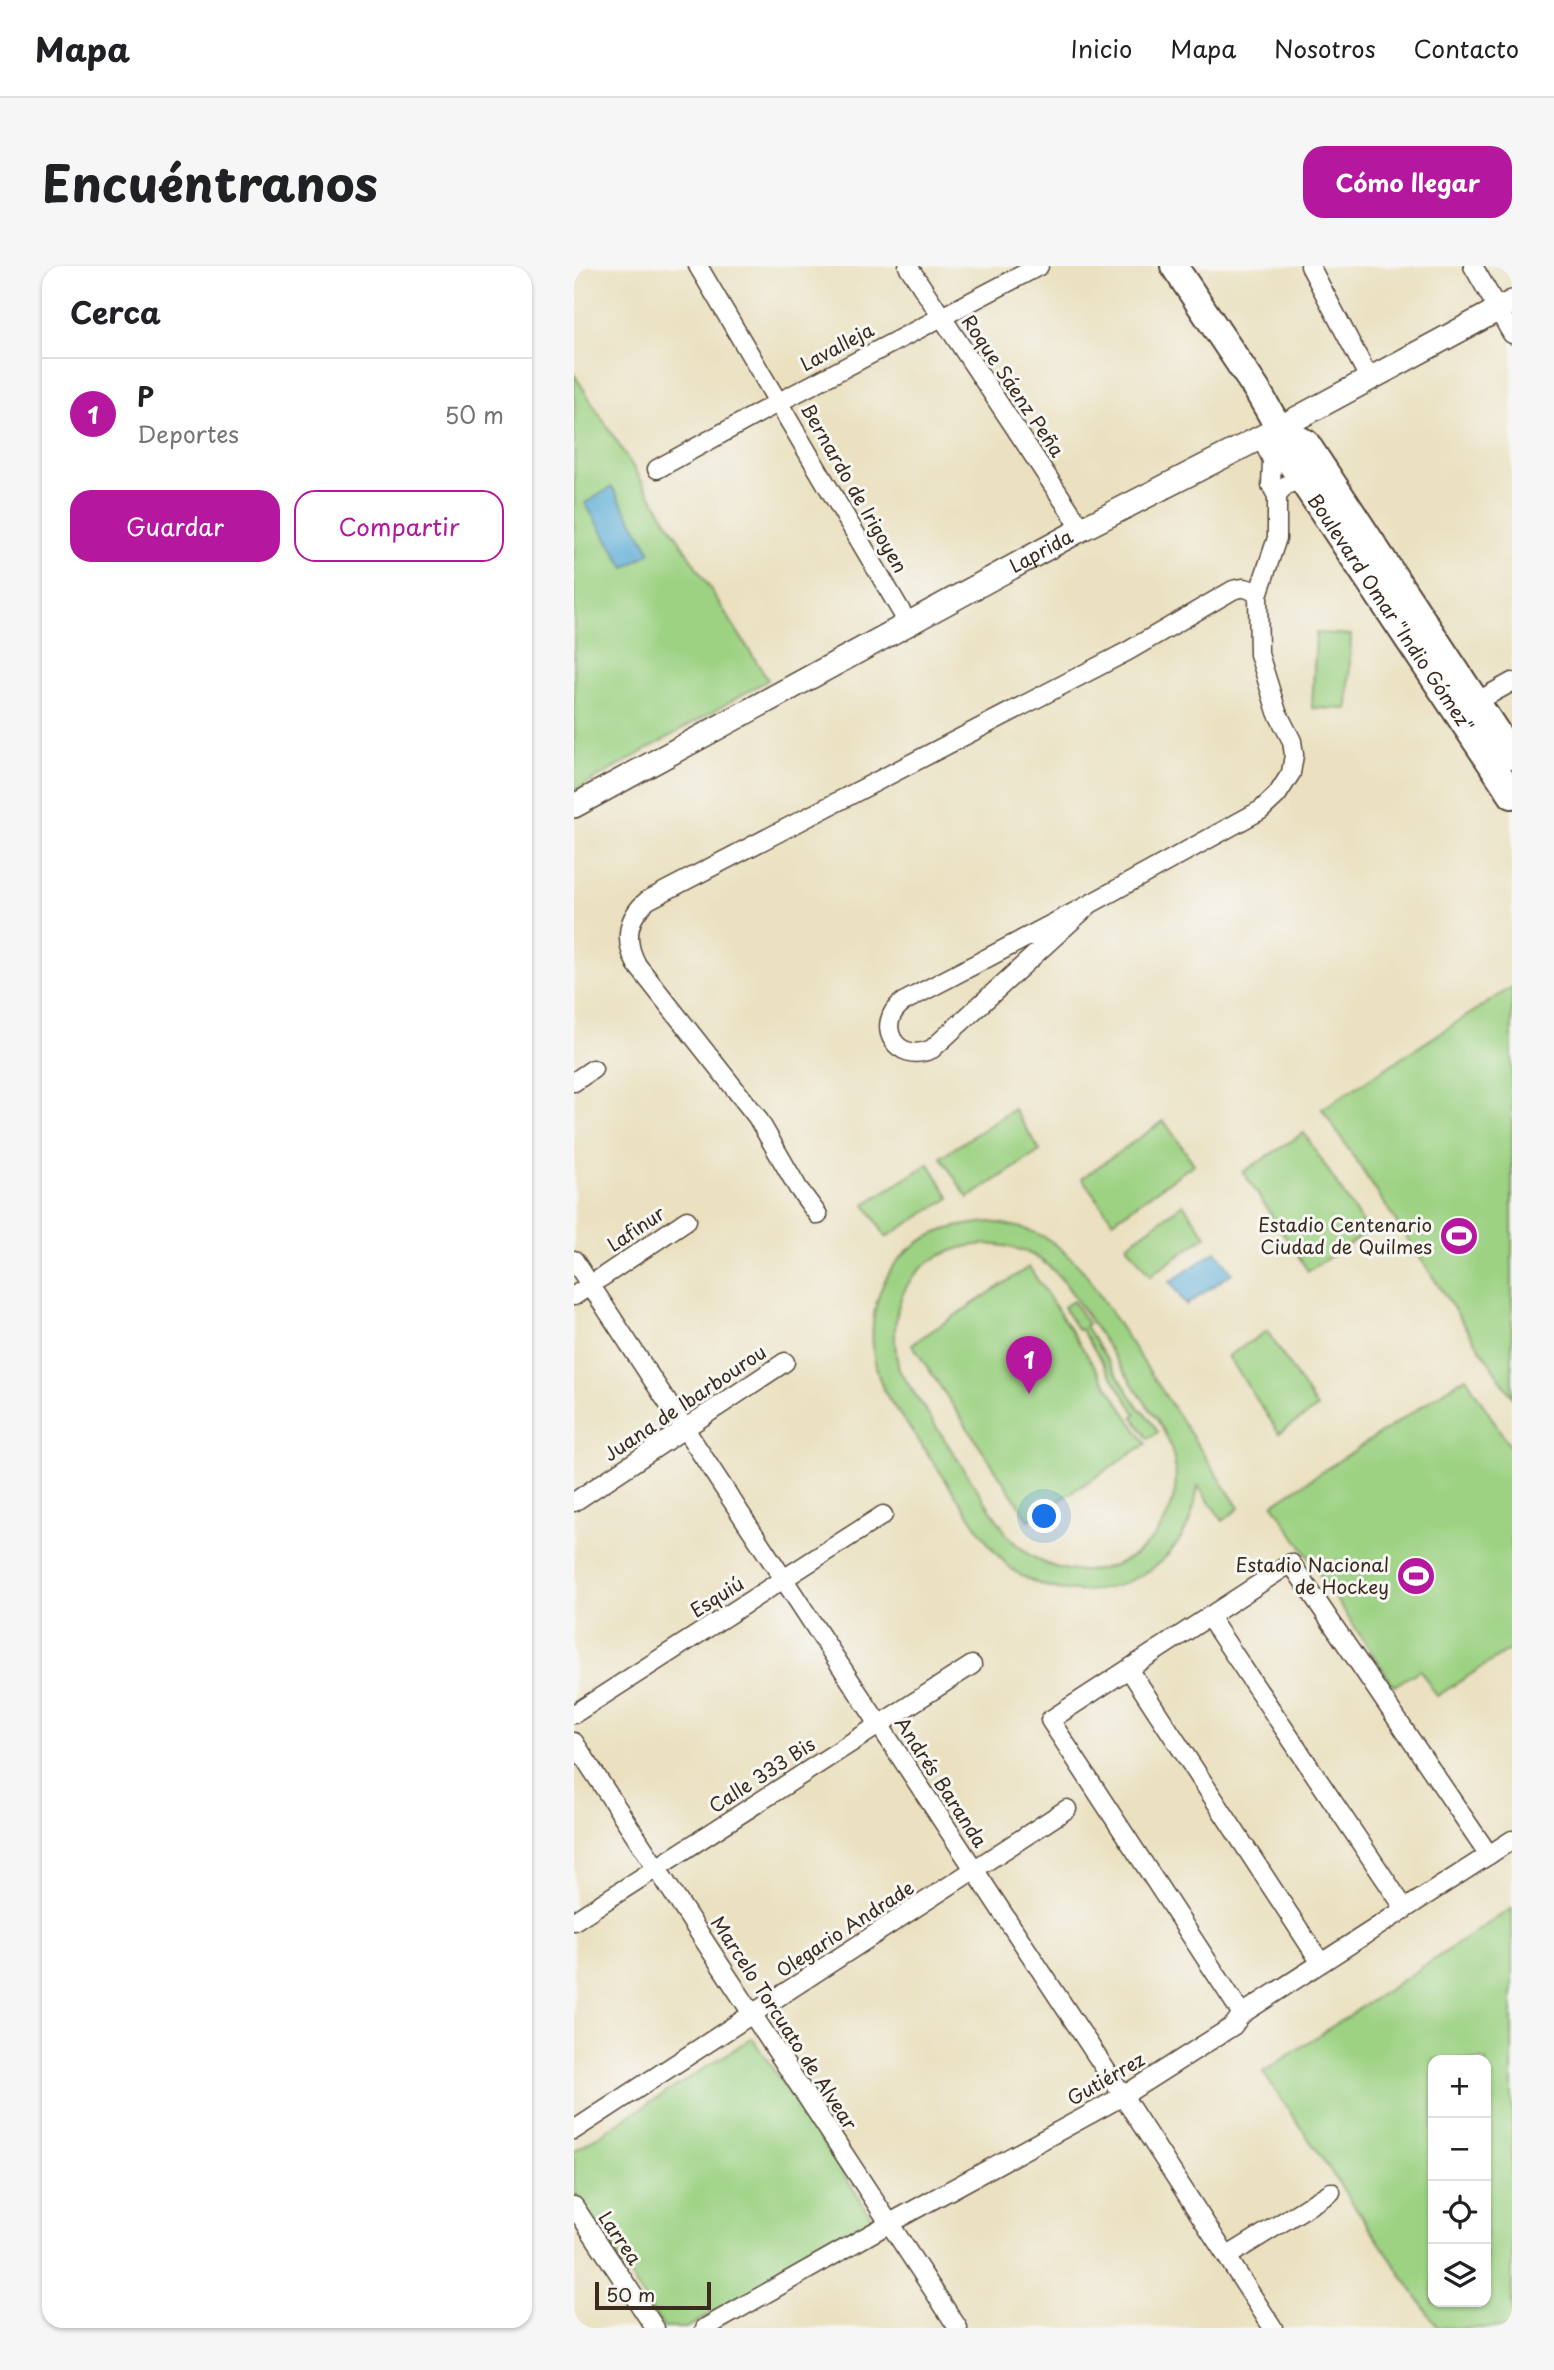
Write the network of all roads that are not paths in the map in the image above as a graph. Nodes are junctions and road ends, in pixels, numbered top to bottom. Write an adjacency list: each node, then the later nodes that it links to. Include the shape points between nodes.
1 (698, 266): 11 (street, Bernardo de Irigoyen)
2 (908, 266): 8 (street, Roque Sáenz Peña)
3 (1038, 266): 8 (street, Lavalleja)
4 (1174, 266): 12 (main road, via 1257,390)
5 (1310, 266): 10 (street)
6 (1473, 266): 7 (street)
7 (1504, 306): 9 (street); 10 (street, Laprida)
8 (941, 316): 11 (street, Lavalleja); 16 (street, Roque Sáenz Peña)
9 (1512, 334)
10 (1369, 377): 12 (street, Laprida)
11 (779, 402): 13 (street, Lavalleja); 18 (street, Bernardo de Irigoyen)
12 (1270, 433): 14 (main road, Boulevard Omar "Indio Gómez"); 15 (street, via 1271,485); 16 (street, Laprida); 20 (main road, via 1306,443)
13 (657, 469)
14 (1300, 478): 15 (street); 20 (main road, Boulevard Omar "Indio Gómez")
15 (1277, 496): 17 (street, via 1277,538)
16 (1082, 530): 18 (street, Laprida)
17 (1258, 596): 24 (street, via 1259,654 1277,712 1292,741 1290,773 1261,810); 27 (street, via 1241,587 1233,590 1128,651 648,900 637,965 757,1116)
18 (908, 623): 23 (street, Laprida)
19 (1512, 682): 20 (street)
20 (1467, 707): 21 (main road); 22 (main road, Boulevard Omar "Indio Gómez")
21 (1512, 756)
22 (1512, 795)
23 (574, 806)
24 (1090, 904): 24 (street, via 903,1002 889,1022 894,1041 913,1054 932,1049)
25 (593, 1069): 26 (street)
26 (574, 1082)
27 (818, 1215)
28 (687, 1220): 30 (street, Lafinur)
29 (574, 1260): 30 (street, Andrés Baranda)
30 (591, 1285): 31 (street, Lafinur); 33 (street, Andrés Baranda)
31 (574, 1296)
32 (785, 1362): 33 (street, Juana de Ibarbourou)
33 (685, 1430): 34 (street, Juana de Ibarbourou); 36 (street, Andrés Baranda)
34 (574, 1502)
35 (883, 1516): 36 (street, Esquiú)
36 (783, 1580): 40 (street, Esquiú); 41 (street, Andrés Baranda)
37 (1209, 1617): 39 (street); 45 (street, via 1290,1563); 48 (street)
38 (972, 1665): 41 (street, Calle 333 Bis)
39 (1129, 1669): 50 (street); 52 (street, via 1050,1720)
40 (574, 1714)
41 (879, 1726): 46 (street, Calle 333 Bis); 47 (street, Andrés Baranda)
42 (574, 1742): 46 (street, Marcelo Torcuato de Alvear)
43 (1067, 1809): 47 (street, Olegario Andrade)
44 (1512, 1840): 45 (street, Gutiérrez)
45 (1489, 1855): 48 (street, Gutiérrez)
46 (657, 1867): 49 (street, Calle 333 Bis); 51 (street, Marcelo Torcuato de Alvear)
47 (974, 1870): 51 (street, Olegario Andrade); 53 (street, Andrés Baranda)
48 (1405, 1909): 50 (street, Gutiérrez)
49 (574, 1921)
50 (1321, 1963): 52 (street, Gutiérrez)
51 (753, 2014): 54 (street, Olegario Andrade); 57 (street, Marcelo Torcuato de Alvear)
52 (1242, 2014): 53 (street, Gutiérrez, via 1233,2026)
53 (1123, 2096): 57 (street, Gutiérrez); 58 (street, Andrés Baranda)
54 (574, 2130)
55 (1331, 2192): 58 (street)
56 (574, 2206): 59 (street, Larrea)
57 (890, 2223): 60 (street, Gutiérrez); 61 (street, Marcelo Torcuato de Alvear)
58 (1228, 2256): 62 (street, Andrés Baranda)
59 (655, 2328)
60 (705, 2328)
61 (958, 2328)
62 (1273, 2328)

